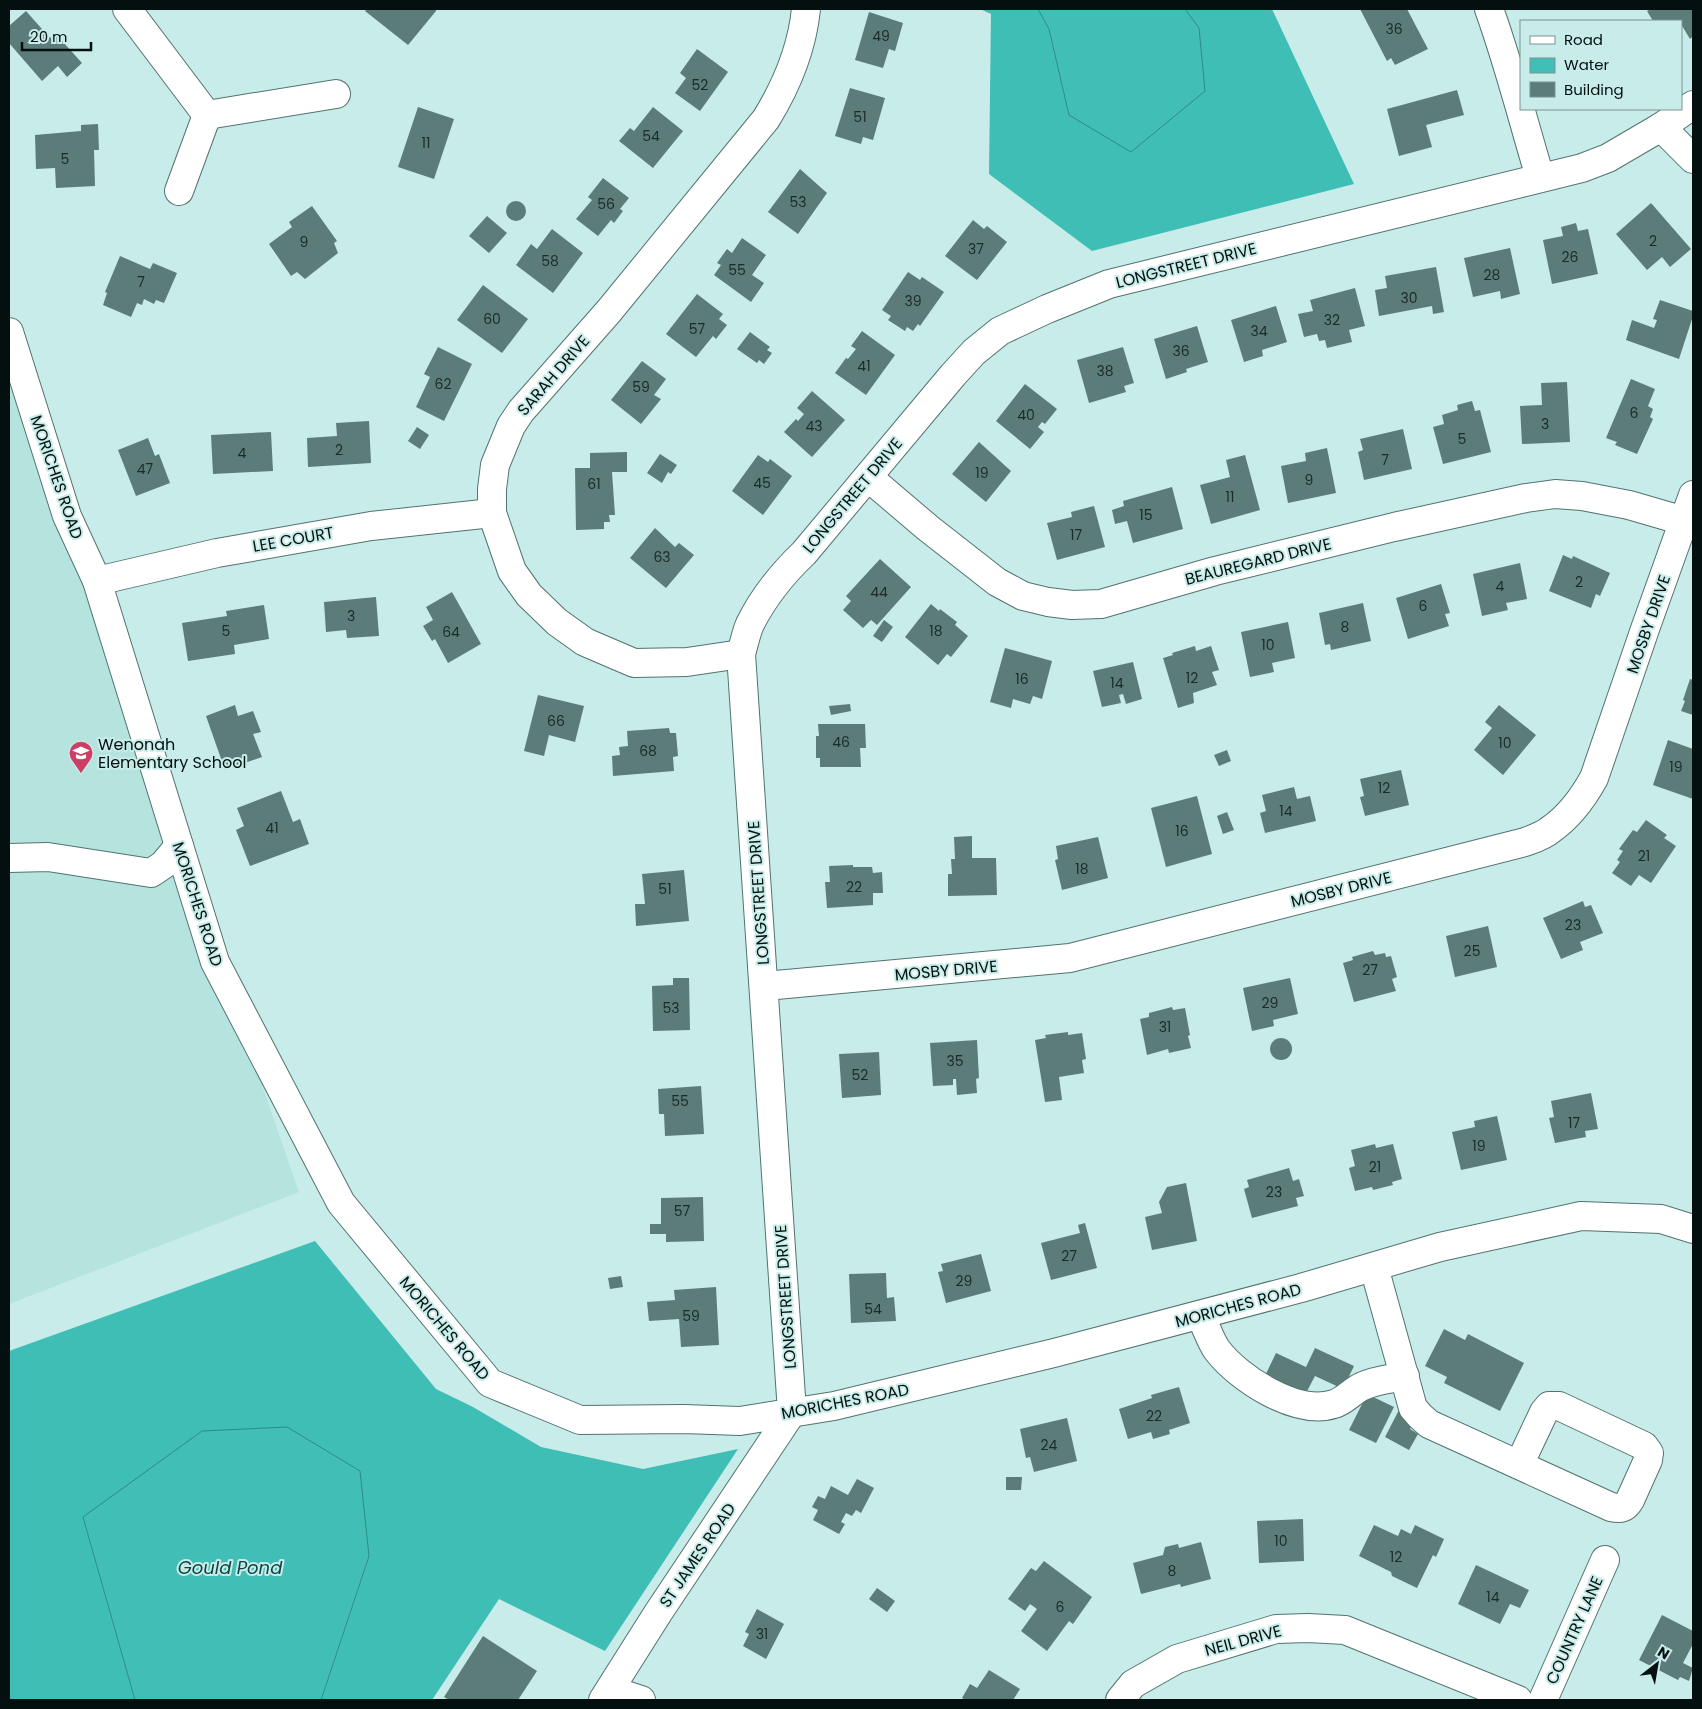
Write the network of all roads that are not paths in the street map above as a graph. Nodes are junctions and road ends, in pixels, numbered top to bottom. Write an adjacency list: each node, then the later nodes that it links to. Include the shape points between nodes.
1 (127, 9): 6 (street)
2 (806, 9): 14 (street, SARAH DRIVE, via 796,55 766,119 610,311 516,418 495,465)
3 (1488, 9): 9 (street, via 1502,45)
4 (336, 94): 6 (street)
5 (1693, 105): 7 (street, LONGSTREET DRIVE)
6 (207, 115): 10 (street)
7 (1661, 127): 8 (street); 9 (street, LONGSTREET DRIVE, via 1608,158 1582,168)
8 (1693, 160)
9 (1540, 177): 12 (street, LONGSTREET DRIVE, via 1109,284 1047,309 1000,331 974,352)
10 (179, 191)
11 (9, 332): 16 (street, MORICHES ROAD, via 67,516)
12 (868, 477): 15 (street, BEAUREGARD DRIVE, via 997,582 1023,596 1072,605 1101,604 1224,569 1394,527 1555,494 1629,504); 17 (street, LONGSTREET DRIVE, via 785,571 750,625)
13 (1693, 495): 15 (street, MOSBY DRIVE)
14 (492, 513): 16 (street, LEE COURT, via 362,528 217,552); 17 (street, SARAH DRIVE, via 512,571 557,622 585,642 634,663 686,662)
15 (1684, 521): 20 (street, MOSBY DRIVE, via 1594,778 1584,797 1549,832 1525,842 1070,958)
16 (97, 581): 18 (street, MORICHES ROAD)
17 (741, 654): 20 (street, LONGSTREET DRIVE)
18 (179, 846): 19 (street, via 163,865 151,873 48,857); 25 (street, MORICHES ROAD, via 215,962 341,1203 490,1383 580,1420 740,1421)
19 (9, 858)
20 (765, 986): 25 (street, LONGSTREET DRIVE)
21 (1693, 1229): 22 (street, MORICHES ROAD, via 1661,1219 1581,1216 1440,1247)
22 (1374, 1267): 23 (street, MORICHES ROAD); 24 (street)
23 (1200, 1315): 24 (street, via 1216,1348 1241,1374 1276,1395 1305,1406 1335,1404 1362,1386); 25 (street, MORICHES ROAD, via 834,1406)
24 (1405, 1376): 26 (street, via 1414,1408 1429,1424)
25 (792, 1412): 28 (street, ST JAMES ROAD)
26 (1519, 1465): 26 (street, via 1619,1509 1627,1506 1649,1452 1644,1446 1559,1406 1549,1406)
27 (1605, 1560): 32 (street, COUNTRY LANE)
28 (607, 1695): 29 (street)
29 (641, 1700)
30 (1120, 1700): 31 (street, NEIL DRIVE, via 1133,1684 1177,1659 1276,1629 1308,1628 1346,1630)
31 (1518, 1700)
32 (1543, 1700)

